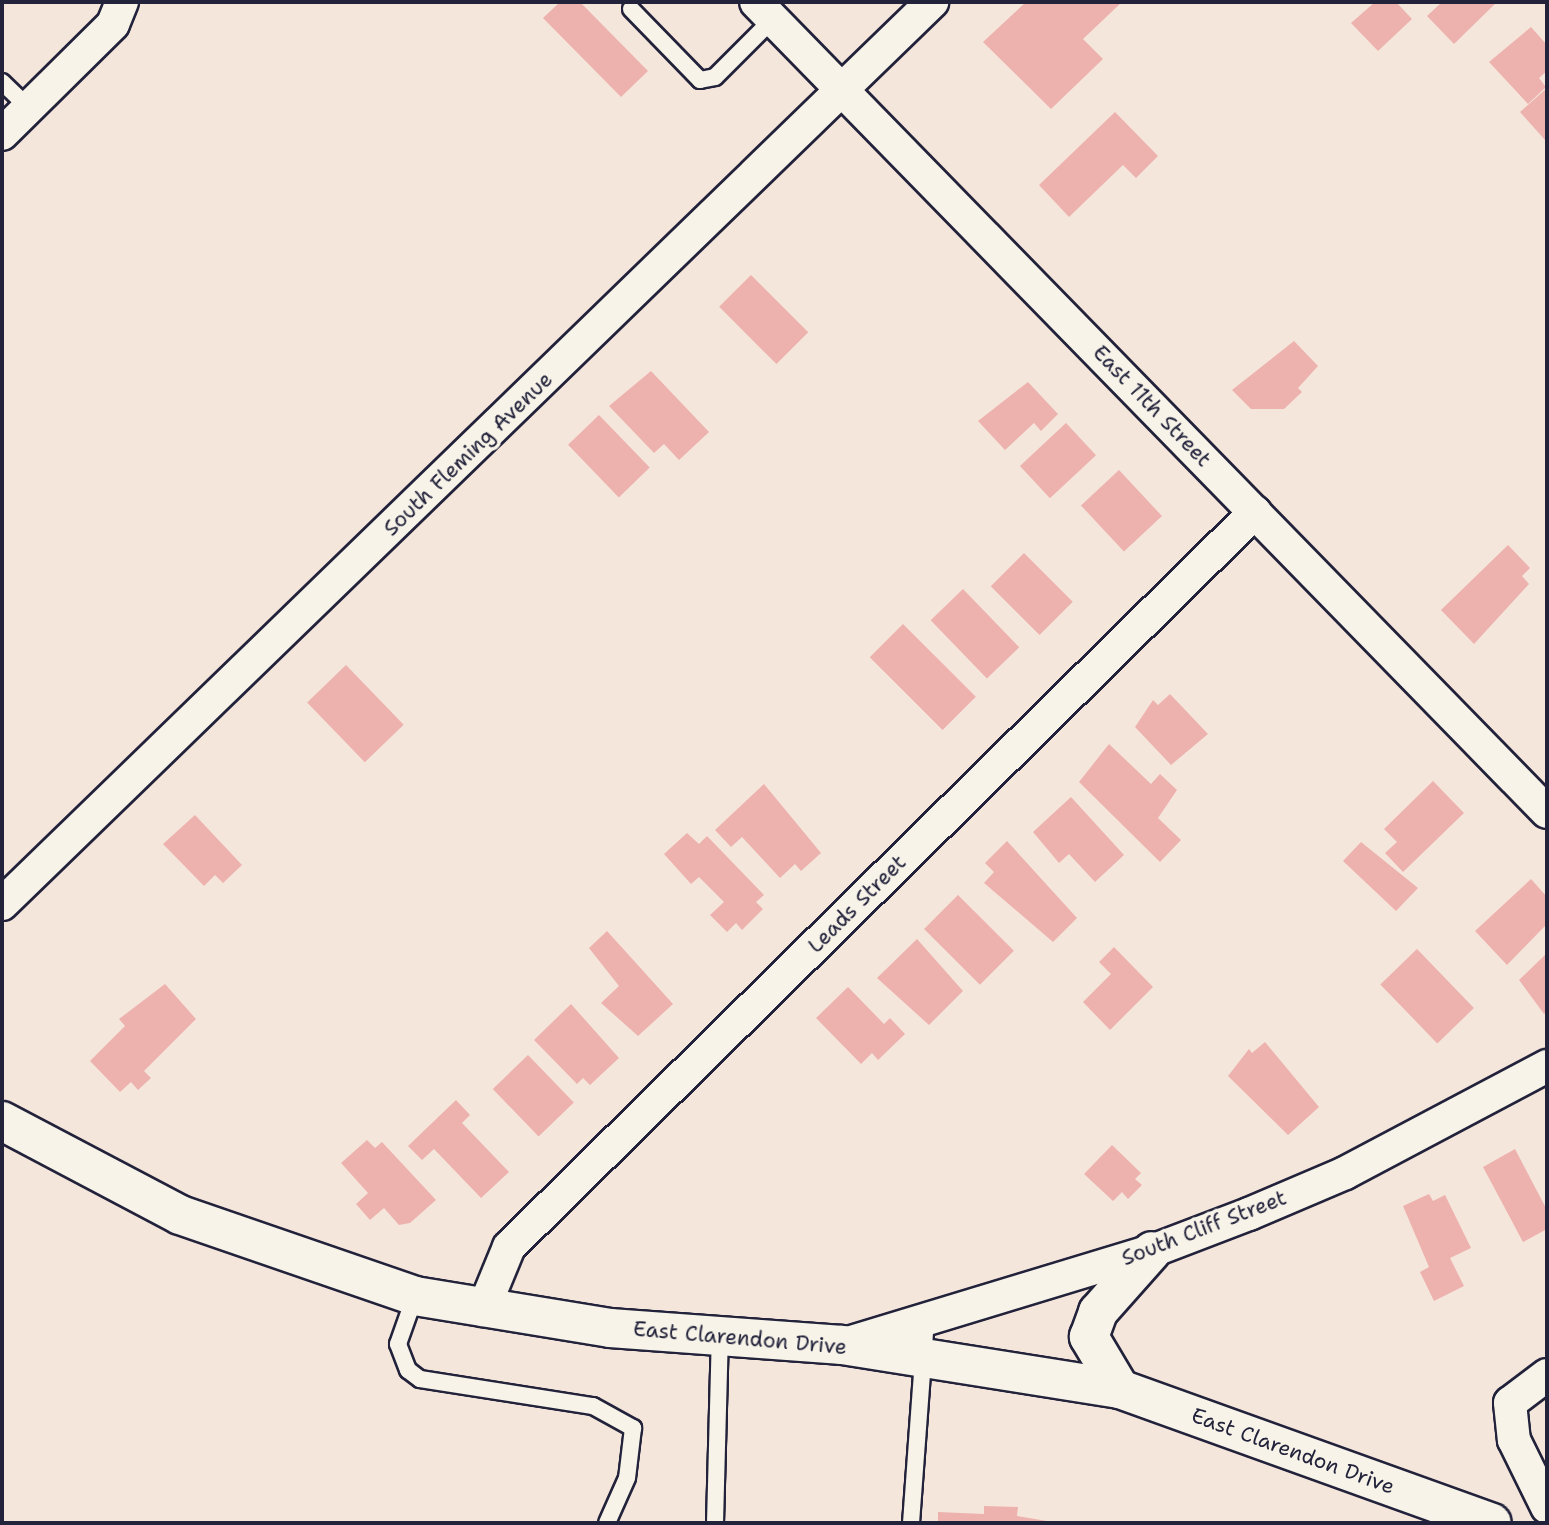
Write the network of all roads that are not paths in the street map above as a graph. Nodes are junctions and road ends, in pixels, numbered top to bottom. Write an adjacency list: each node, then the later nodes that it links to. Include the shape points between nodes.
1 (122, 2): 7 (street, via 113,24)
2 (932, 2): 6 (street, South Fleming Avenue)
3 (631, 9): 4 (lane, via 700,80 715,76)
4 (764, 10): 6 (street, East 11th Street)
5 (2, 82): 7 (lane)
6 (845, 91): 9 (street, East 11th Street); 11 (street, South Fleming Avenue)
7 (29, 108): 8 (street)
8 (2, 134)
9 (1255, 512): 10 (street, East 11th Street); 16 (street, Leads Street, via 509,1247)
10 (1547, 813)
11 (2, 904)
12 (1547, 1066): 14 (street, South Cliff Street, via 1345,1173)
13 (2, 1121): 15 (street, East Clarendon Drive, via 180,1215)
14 (1152, 1251): 17 (street, South Cliff Street); 22 (street, via 1098,1312 1090,1337)
15 (415, 1296): 16 (street, East Clarendon Drive); 24 (lane, via 398,1344 408,1370 420,1379 593,1406 633,1428 627,1478)
16 (483, 1310): 18 (street, East Clarendon Drive)
17 (926, 1319): 19 (street, South Cliff Street); 20 (lane)
18 (720, 1336): 19 (street, East Clarendon Drive); 25 (lane)
19 (842, 1345): 20 (street, East Clarendon Drive)
20 (921, 1357): 22 (street, East Clarendon Drive); 26 (lane)
21 (1536, 1381): 23 (street, via 1510,1403 1514,1440)
22 (1120, 1389): 27 (street, East Clarendon Drive)
23 (1547, 1507)
24 (607, 1523)
25 (715, 1523)
26 (911, 1523)
27 (1492, 1523)

